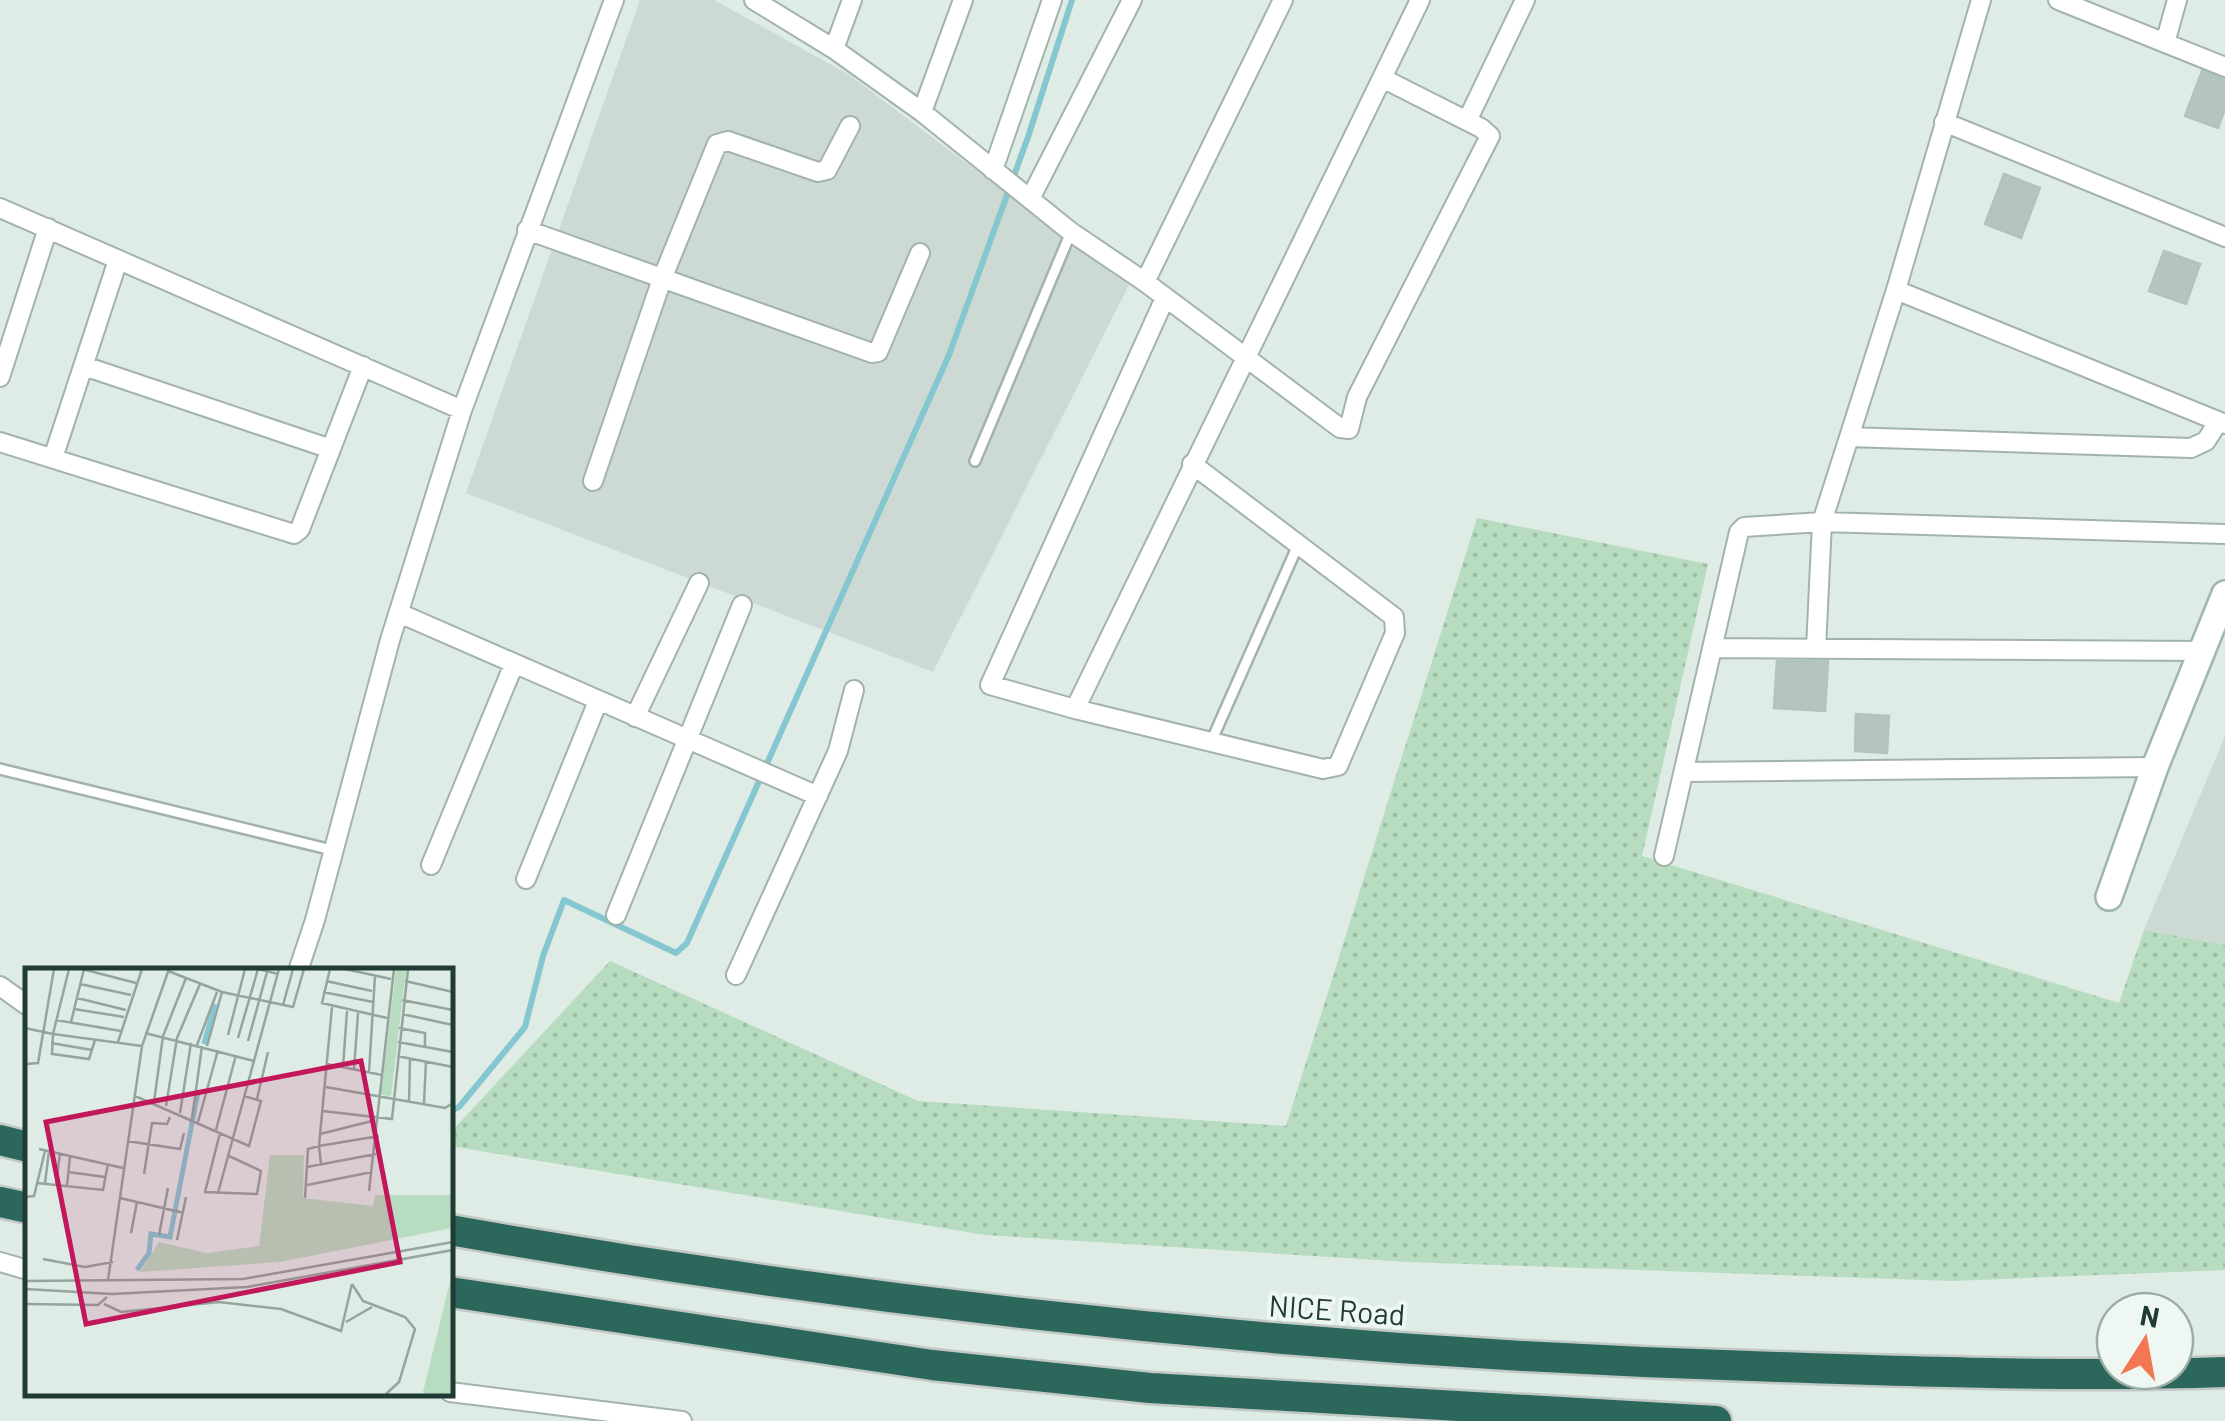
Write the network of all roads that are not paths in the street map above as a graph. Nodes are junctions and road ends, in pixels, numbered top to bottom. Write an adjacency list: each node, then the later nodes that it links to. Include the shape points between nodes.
1 (614, 0): 26 (street)
2 (756, 0): 15 (street)
3 (852, 0): 15 (street)
4 (963, 0): 18 (street)
5 (1052, 0): 22 (street)
6 (1132, 0): 23 (street)
7 (1282, 0): 32 (street)
8 (1420, 0): 17 (street)
9 (1525, 0): 19 (street)
10 (1981, 0): 20 (street)
11 (2058, 0): 13 (street)
12 (2177, 0): 14 (street)
13 (2093, 7): 14 (street)
14 (2165, 43): 16 (street)
15 (834, 48): 18 (street)
16 (2225, 68)
17 (1382, 78): 19 (street); 35 (street)
18 (922, 112): 22 (street)
19 (1468, 121): 35 (street, via 1490,136 1357,397 1349,430)
20 (1944, 122): 28 (street); 33 (street)
21 (850, 126): 31 (street, via 826,170 818,172 728,141 717,144)
22 (993, 170): 23 (street)
23 (1030, 199): 27 (street)
24 (0, 208): 25 (street)
25 (48, 228): 30 (street); 38 (street)
26 (527, 230): 31 (street); 39 (street)
27 (1071, 232): 32 (street); 45 (lane)
28 (2225, 237)
29 (920, 254): 31 (street, via 872,354)
30 (118, 260): 36 (street); 37 (street)
31 (662, 279): 47 (street)
32 (1145, 282): 34 (street)
33 (1896, 290): 40 (street); 41 (street)
34 (1166, 298): 35 (street); 61 (street, via 991,678 994,689)
35 (1246, 358): 46 (street)
36 (84, 366): 43 (street); 44 (street)
37 (363, 366): 39 (street); 43 (street)
38 (0, 377)
39 (462, 410): 54 (street)
40 (2222, 423): 41 (street, via 2191,448)
41 (1849, 438): 48 (street)
42 (0, 442): 44 (street)
43 (331, 448): 44 (street, via 294,534)
44 (54, 458)
45 (975, 461)
46 (1192, 464): 50 (street); 61 (street)
47 (593, 481)
48 (1822, 522): 49 (street); 55 (street, via 1744,526); 56 (street)
49 (2225, 534)
50 (1298, 545): 64 (lane); 64 (street, via 1396,624 1338,766 1323,769)
51 (699, 583): 62 (street)
52 (2225, 594): 57 (street)
53 (742, 605): 63 (street)
54 (398, 614): 58 (street); 69 (street)
55 (1712, 648): 56 (street); 67 (street)
56 (1816, 649): 57 (street)
57 (2203, 651): 65 (street)
58 (514, 664): 60 (street); 71 (street)
59 (854, 690): 68 (street)
60 (598, 701): 62 (street); 72 (street)
61 (1075, 710): 64 (street)
62 (635, 717): 63 (street)
63 (686, 740): 68 (street); 74 (street)
64 (1210, 742)
65 (2155, 767): 67 (street); 73 (street)
66 (0, 769): 69 (lane)
67 (1684, 772): 70 (street)
68 (818, 796): 76 (street)
69 (332, 850): 75 (street)
70 (1664, 856)
71 (431, 865)
72 (526, 879)
73 (2108, 897)
74 (616, 915)
75 (299, 968)
76 (736, 976)
77 (0, 986): 78 (street)
78 (25, 1004)
79 (0, 1140): 80 (highway)
80 (25, 1145)
81 (0, 1202): 82 (highway)
82 (25, 1207)
83 (452, 1230): 87 (highway, NICE Road, via 941,1305 1276,1340 1577,1361)
84 (0, 1262): 85 (street)
85 (25, 1269)
86 (452, 1292): 90 (highway, via 932,1365 1150,1388)
87 (2225, 1372)
88 (452, 1392): 89 (street)
89 (682, 1421)
90 (1716, 1421)

